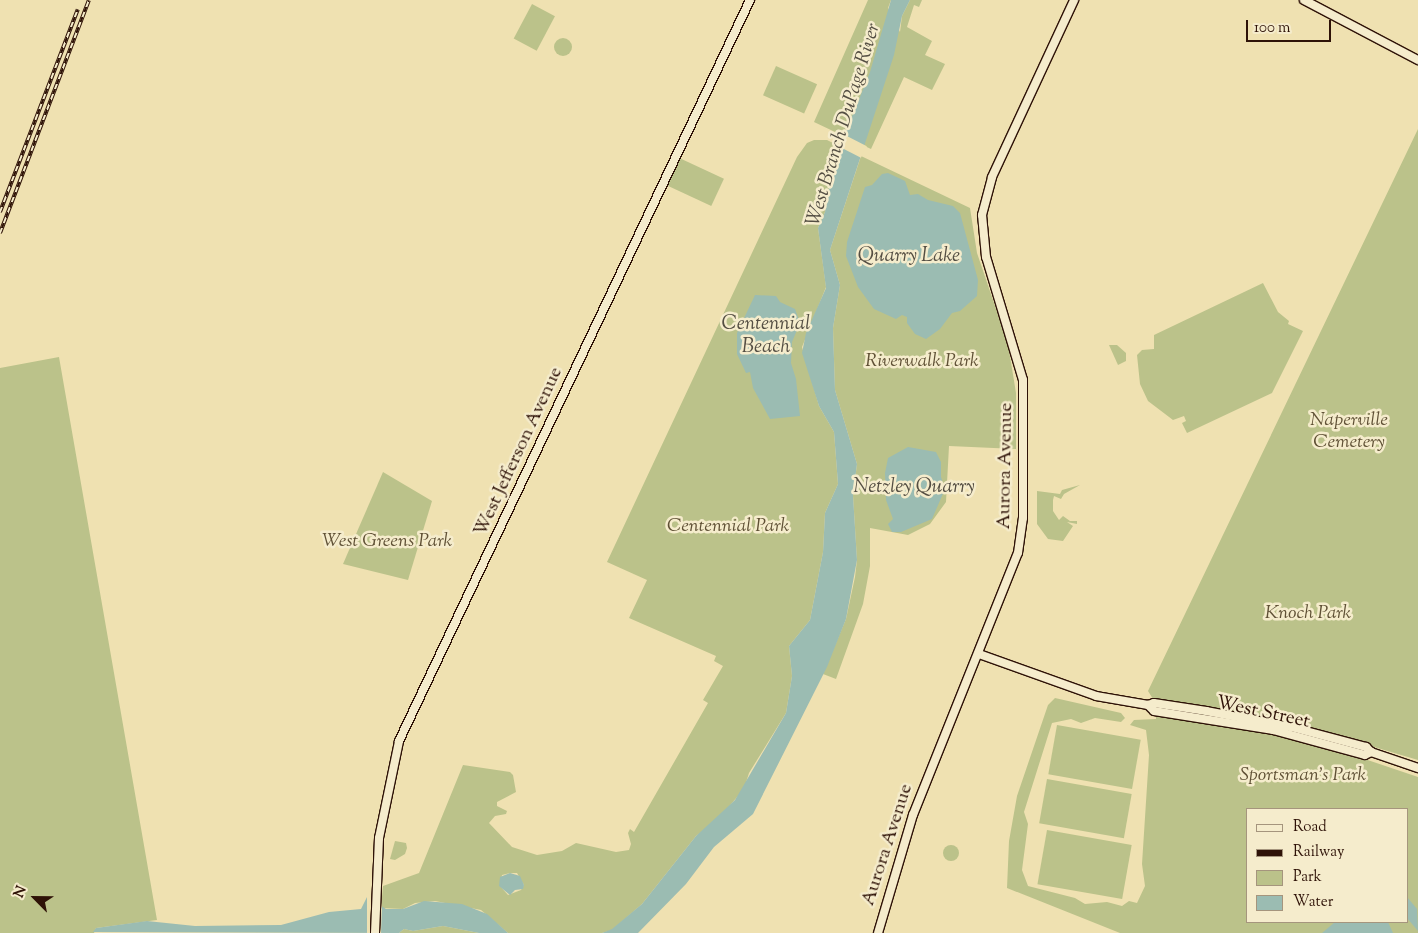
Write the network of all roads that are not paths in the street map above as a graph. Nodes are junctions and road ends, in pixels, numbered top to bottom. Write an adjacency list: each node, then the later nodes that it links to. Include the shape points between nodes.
1 (750, 0): 7 (street, West Jefferson Avenue, via 399,741 380,831)
2 (1074, 0): 5 (street, Aurora Avenue, via 992,177 983,205 983,244 1018,357 1025,417 1021,538 1012,573)
3 (1304, 0): 4 (street)
4 (1418, 60)
5 (979, 654): 6 (street, West Street, via 1076,690 1148,705 1154,711 1273,730 1364,755 1371,752); 8 (street, Aurora Avenue, via 913,815)
6 (1418, 768)
7 (375, 933)
8 (878, 933)

